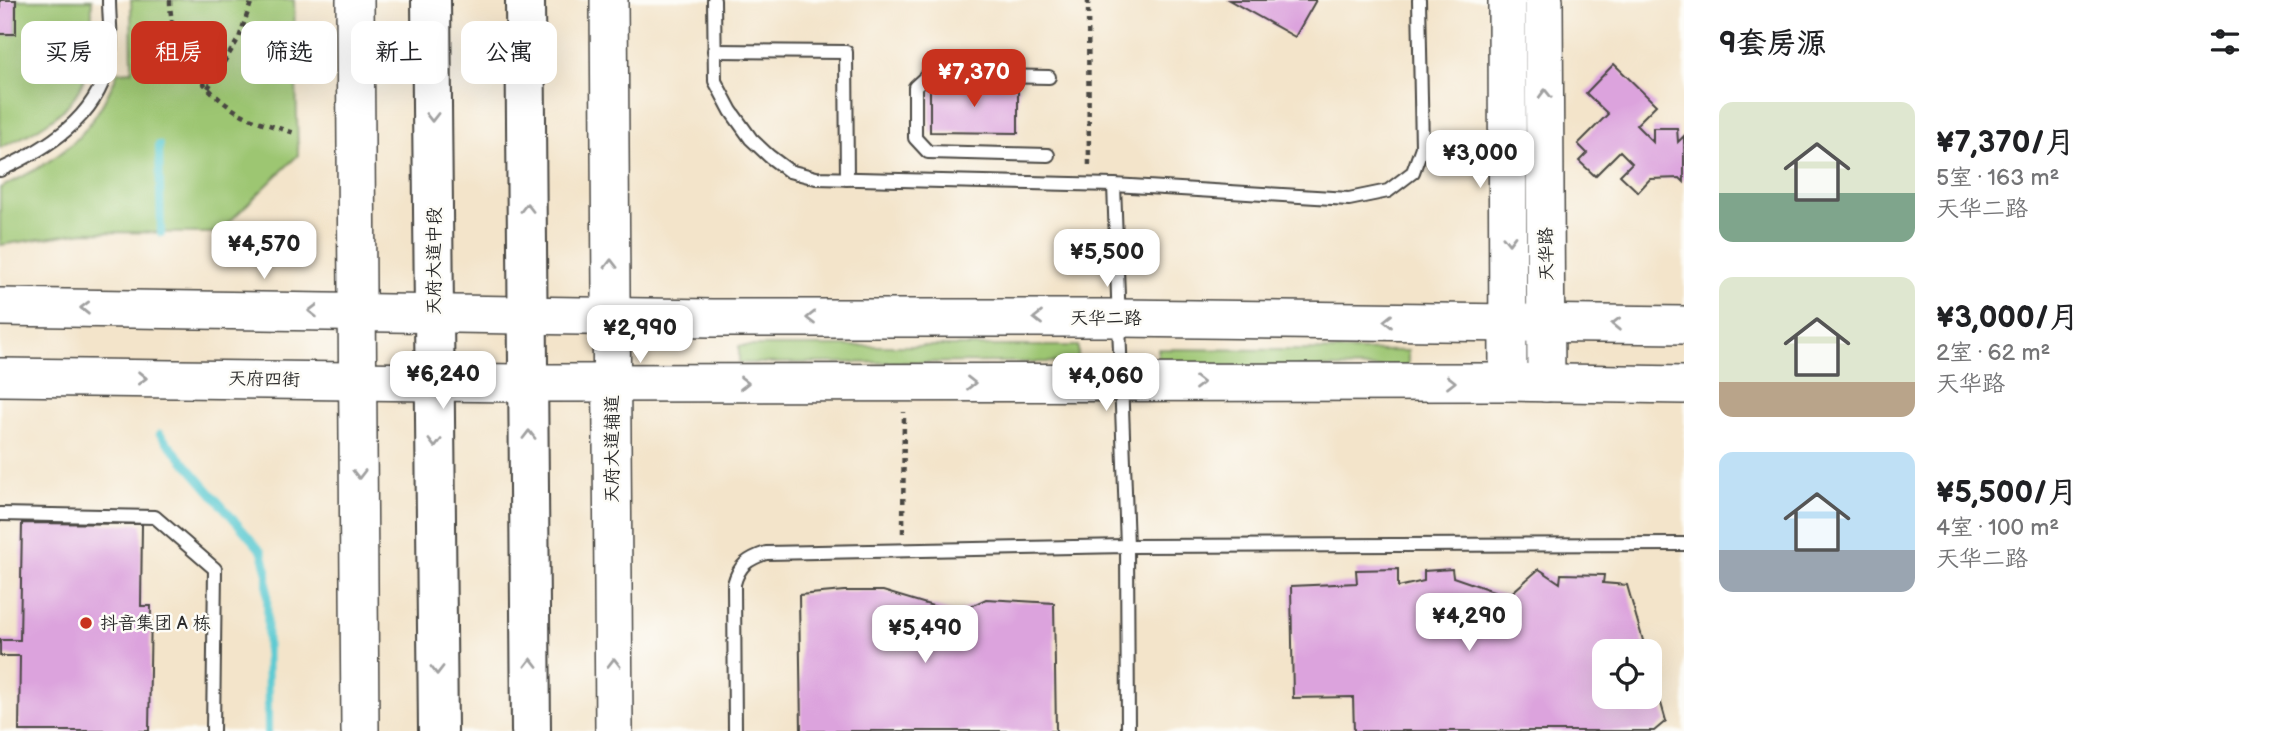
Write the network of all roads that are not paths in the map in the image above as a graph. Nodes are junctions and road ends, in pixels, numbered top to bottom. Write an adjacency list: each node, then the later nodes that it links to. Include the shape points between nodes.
1 (109, 0): 13 (lane, via 109,62 102,86 67,130)
2 (355, 0): 17 (street)
3 (431, 0): 18 (main road, 天府大道中段, one-way to 18)
4 (525, 0): 19 (main road, one-way to 4)
5 (609, 0): 20 (street, 天府大道辅道, one-way to 5)
6 (714, 0): 10 (lane)
7 (1419, 0): 15 (lane, via 1422,147 1413,172 1388,191 1349,199)
8 (1507, 0): 22 (street, 天华路, one-way to 22)
9 (1544, 0): 23 (street, 天华路, one-way to 9)
10 (714, 51): 14 (lane, via 715,81 751,139 789,171); 14 (lane, via 846,52)
11 (1049, 77): 12 (lane, via 928,75 915,87 915,138 928,152)
12 (1048, 155)
13 (0, 170)
14 (848, 179): 15 (lane)
15 (1114, 185): 21 (lane)
16 (0, 307): 17 (street, one-way to 16)
17 (358, 311): 18 (street); 26 (street)
18 (434, 312): 19 (street); 27 (main road, 天府大道中段)
19 (528, 313): 20 (street, 天华二路); 29 (main road)
20 (611, 315): 21 (street, 天华二路, one-way to 20); 30 (street, 天府大道辅道)
21 (1119, 318): 22 (street, 天华二路, one-way to 21); 32 (lane)
22 (1509, 322): 23 (street, 天华二路); 28 (street, 天华路)
23 (1547, 323): 24 (street, 天华二路, one-way to 23); 31 (street, 天华路)
24 (1684, 325)
25 (0, 377): 26 (street, 天府四街, one-way to 26)
26 (358, 381): 27 (street, 天府四街); 38 (street, one-way to 38)
27 (435, 382): 29 (street, 天府四街); 39 (main road, 天府大道中段, one-way to 39)
28 (1508, 382): 31 (street); 32 (street, one-way to 28)
29 (528, 383): 30 (street); 40 (main road, one-way to 29)
30 (612, 383): 32 (street, one-way to 32); 41 (street, 天府大道辅道, one-way to 30)
31 (1546, 383): 33 (street)
32 (1121, 384): 36 (lane)
33 (1684, 385)
34 (0, 514): 37 (lane, via 155,517 215,569)
35 (1684, 544): 36 (lane)
36 (1127, 546): 42 (lane, via 766,553 750,558 738,570 734,584); 43 (lane)
37 (213, 731)
38 (360, 731)
39 (438, 731)
40 (531, 731)
41 (614, 731)
42 (735, 731)
43 (1128, 731)

